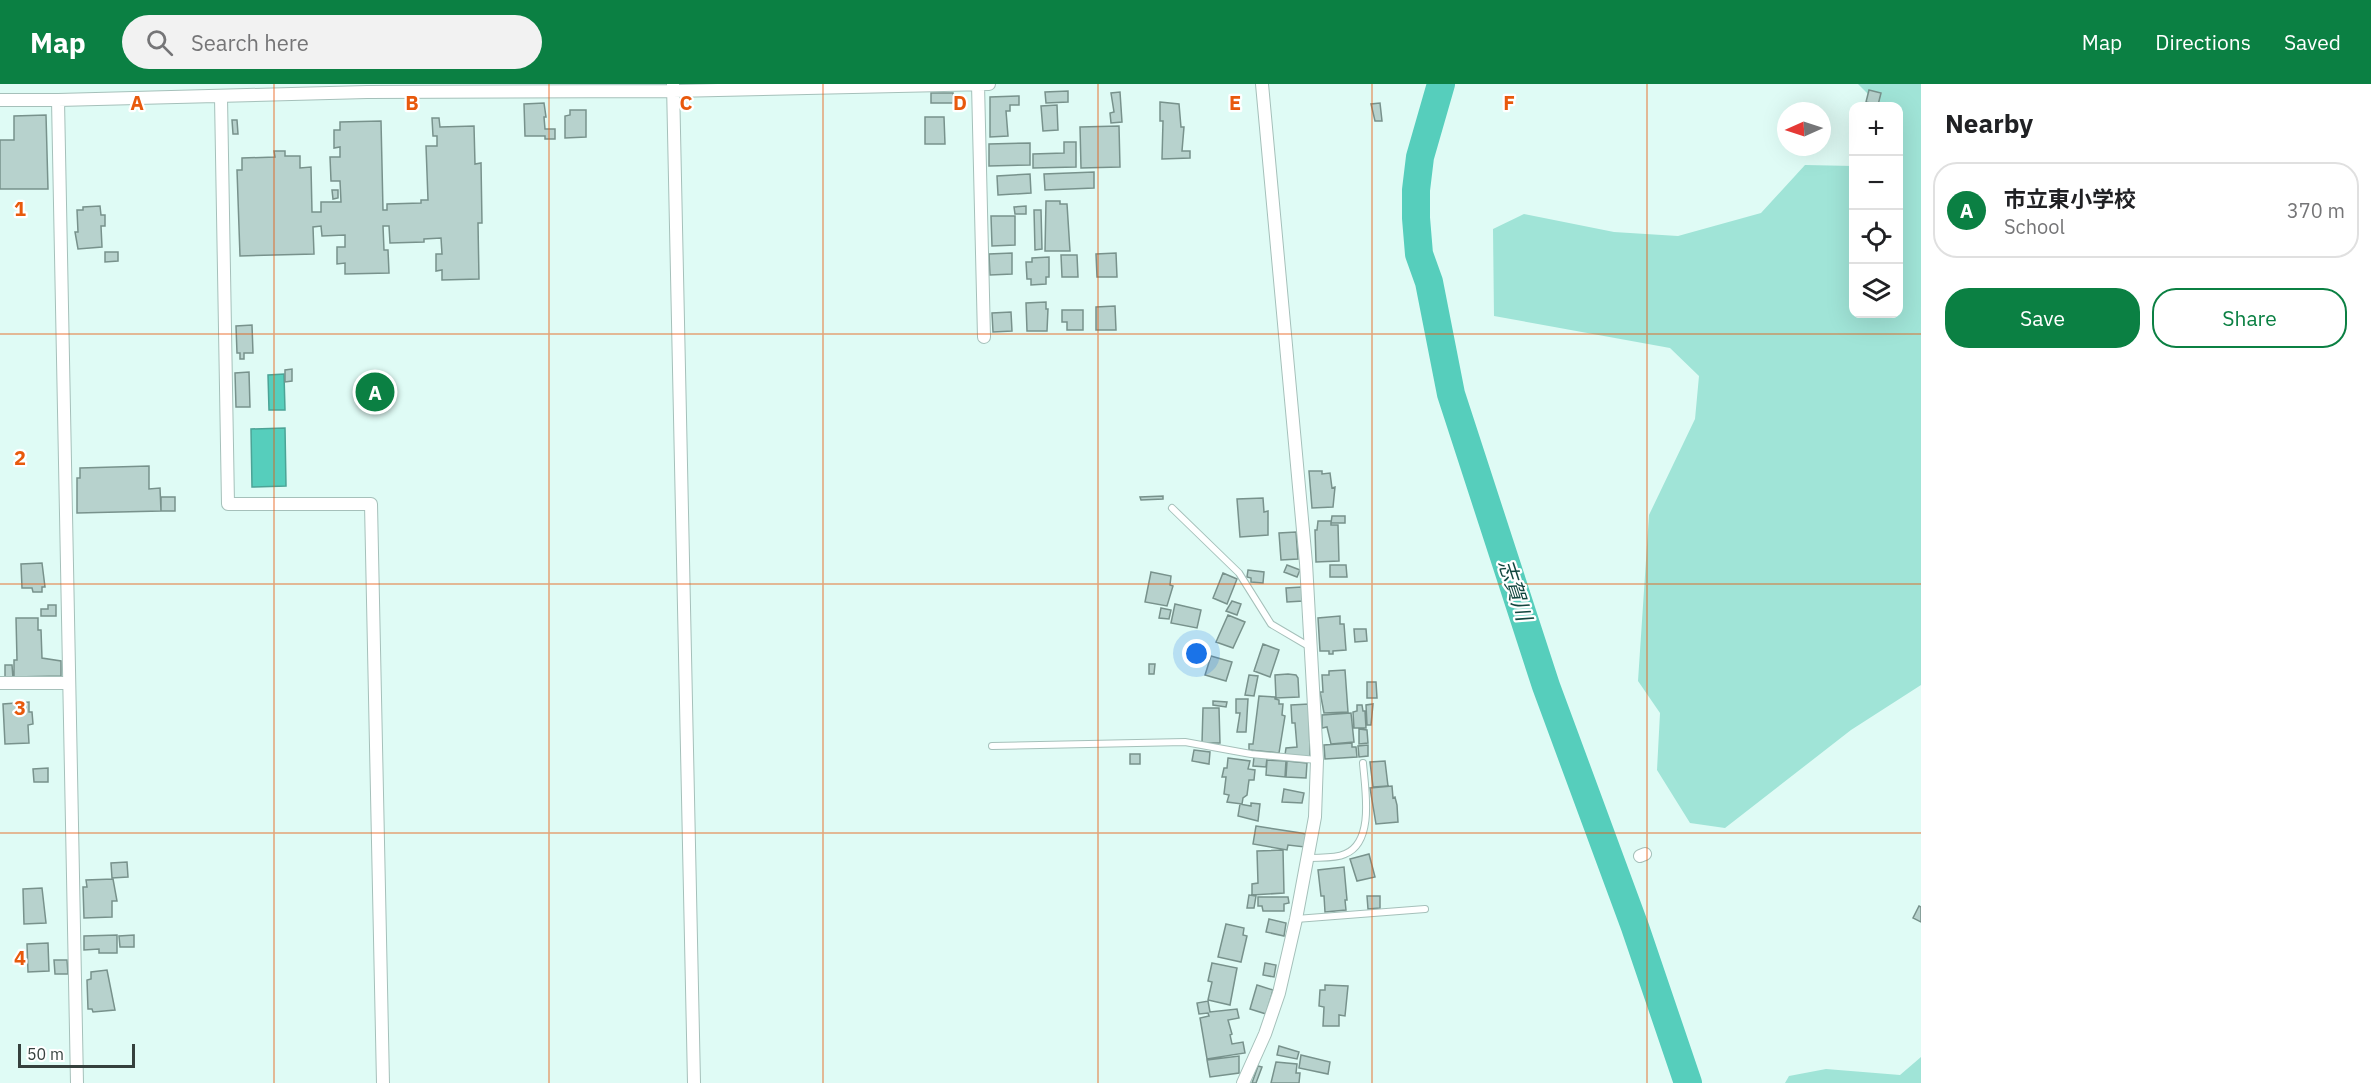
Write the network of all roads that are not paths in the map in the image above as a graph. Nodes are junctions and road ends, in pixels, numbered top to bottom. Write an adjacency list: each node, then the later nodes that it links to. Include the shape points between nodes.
1 (978, 84): 2 (street); 4 (street); 9 (street)
2 (989, 84)
3 (1262, 84): 11 (street)
4 (673, 87): 5 (street); 22 (street)
5 (367, 88): 6 (street)
6 (221, 97): 8 (street); 21 (street, via 228,504 371,504)
7 (0, 100): 8 (street)
8 (58, 100): 12 (street)
9 (984, 337)
10 (1172, 508): 11 (lane, via 1239,573 1271,624)
11 (1311, 647): 15 (street)
12 (69, 682): 13 (street); 20 (street)
13 (0, 683)
14 (992, 746): 15 (lane, via 1185,741 1251,754)
15 (1317, 760): 17 (street, via 1315,818)
16 (1363, 763): 17 (lane, via 1363,836 1348,854)
17 (1308, 858): 19 (street)
18 (1425, 909): 19 (lane)
19 (1296, 919): 23 (street, via 1272,1014)
20 (77, 1083)
21 (382, 1083)
22 (694, 1083)
23 (1243, 1083)

